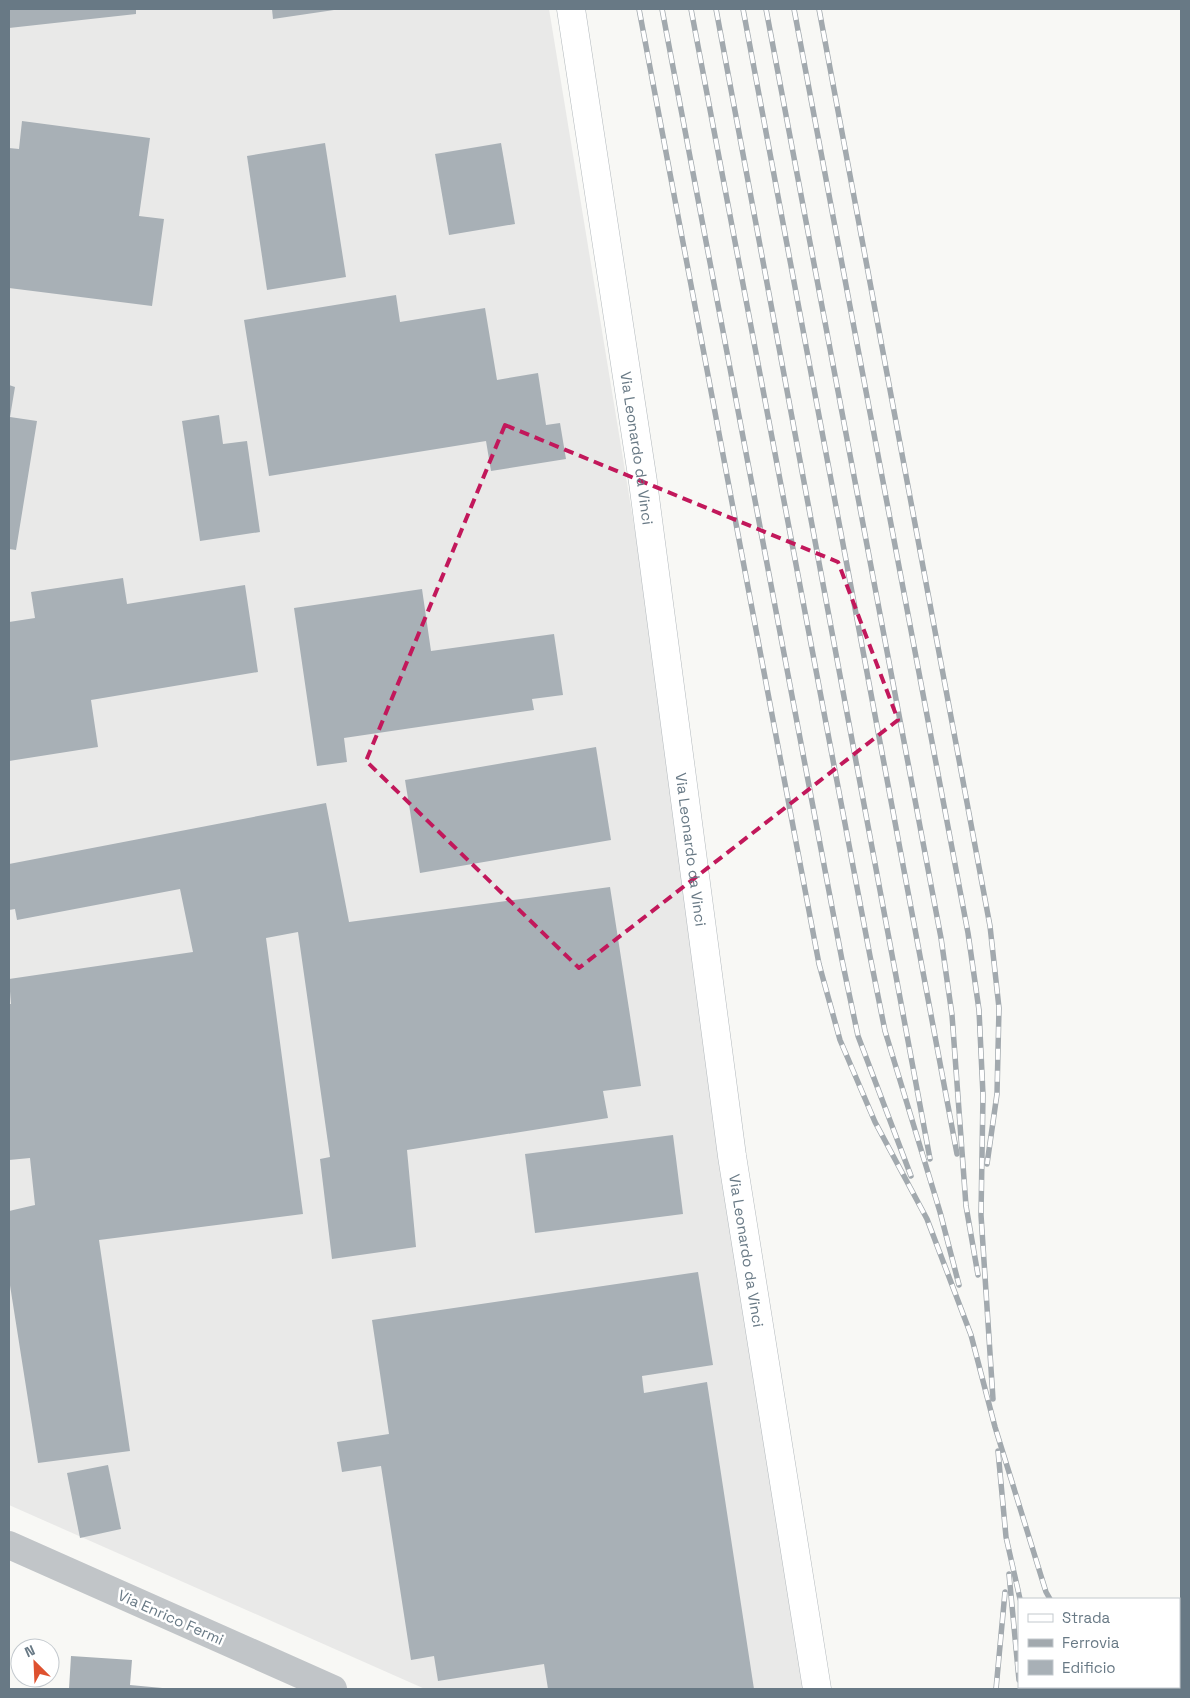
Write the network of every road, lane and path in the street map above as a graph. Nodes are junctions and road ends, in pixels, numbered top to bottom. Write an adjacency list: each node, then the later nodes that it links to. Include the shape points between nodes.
1 (571, 9): 4 (street, Via Leonardo da Vinci, via 643,482 732,1156)
2 (9, 1545): 3 (street, Via Enrico Fermi)
3 (332, 1689)
4 (817, 1689)

